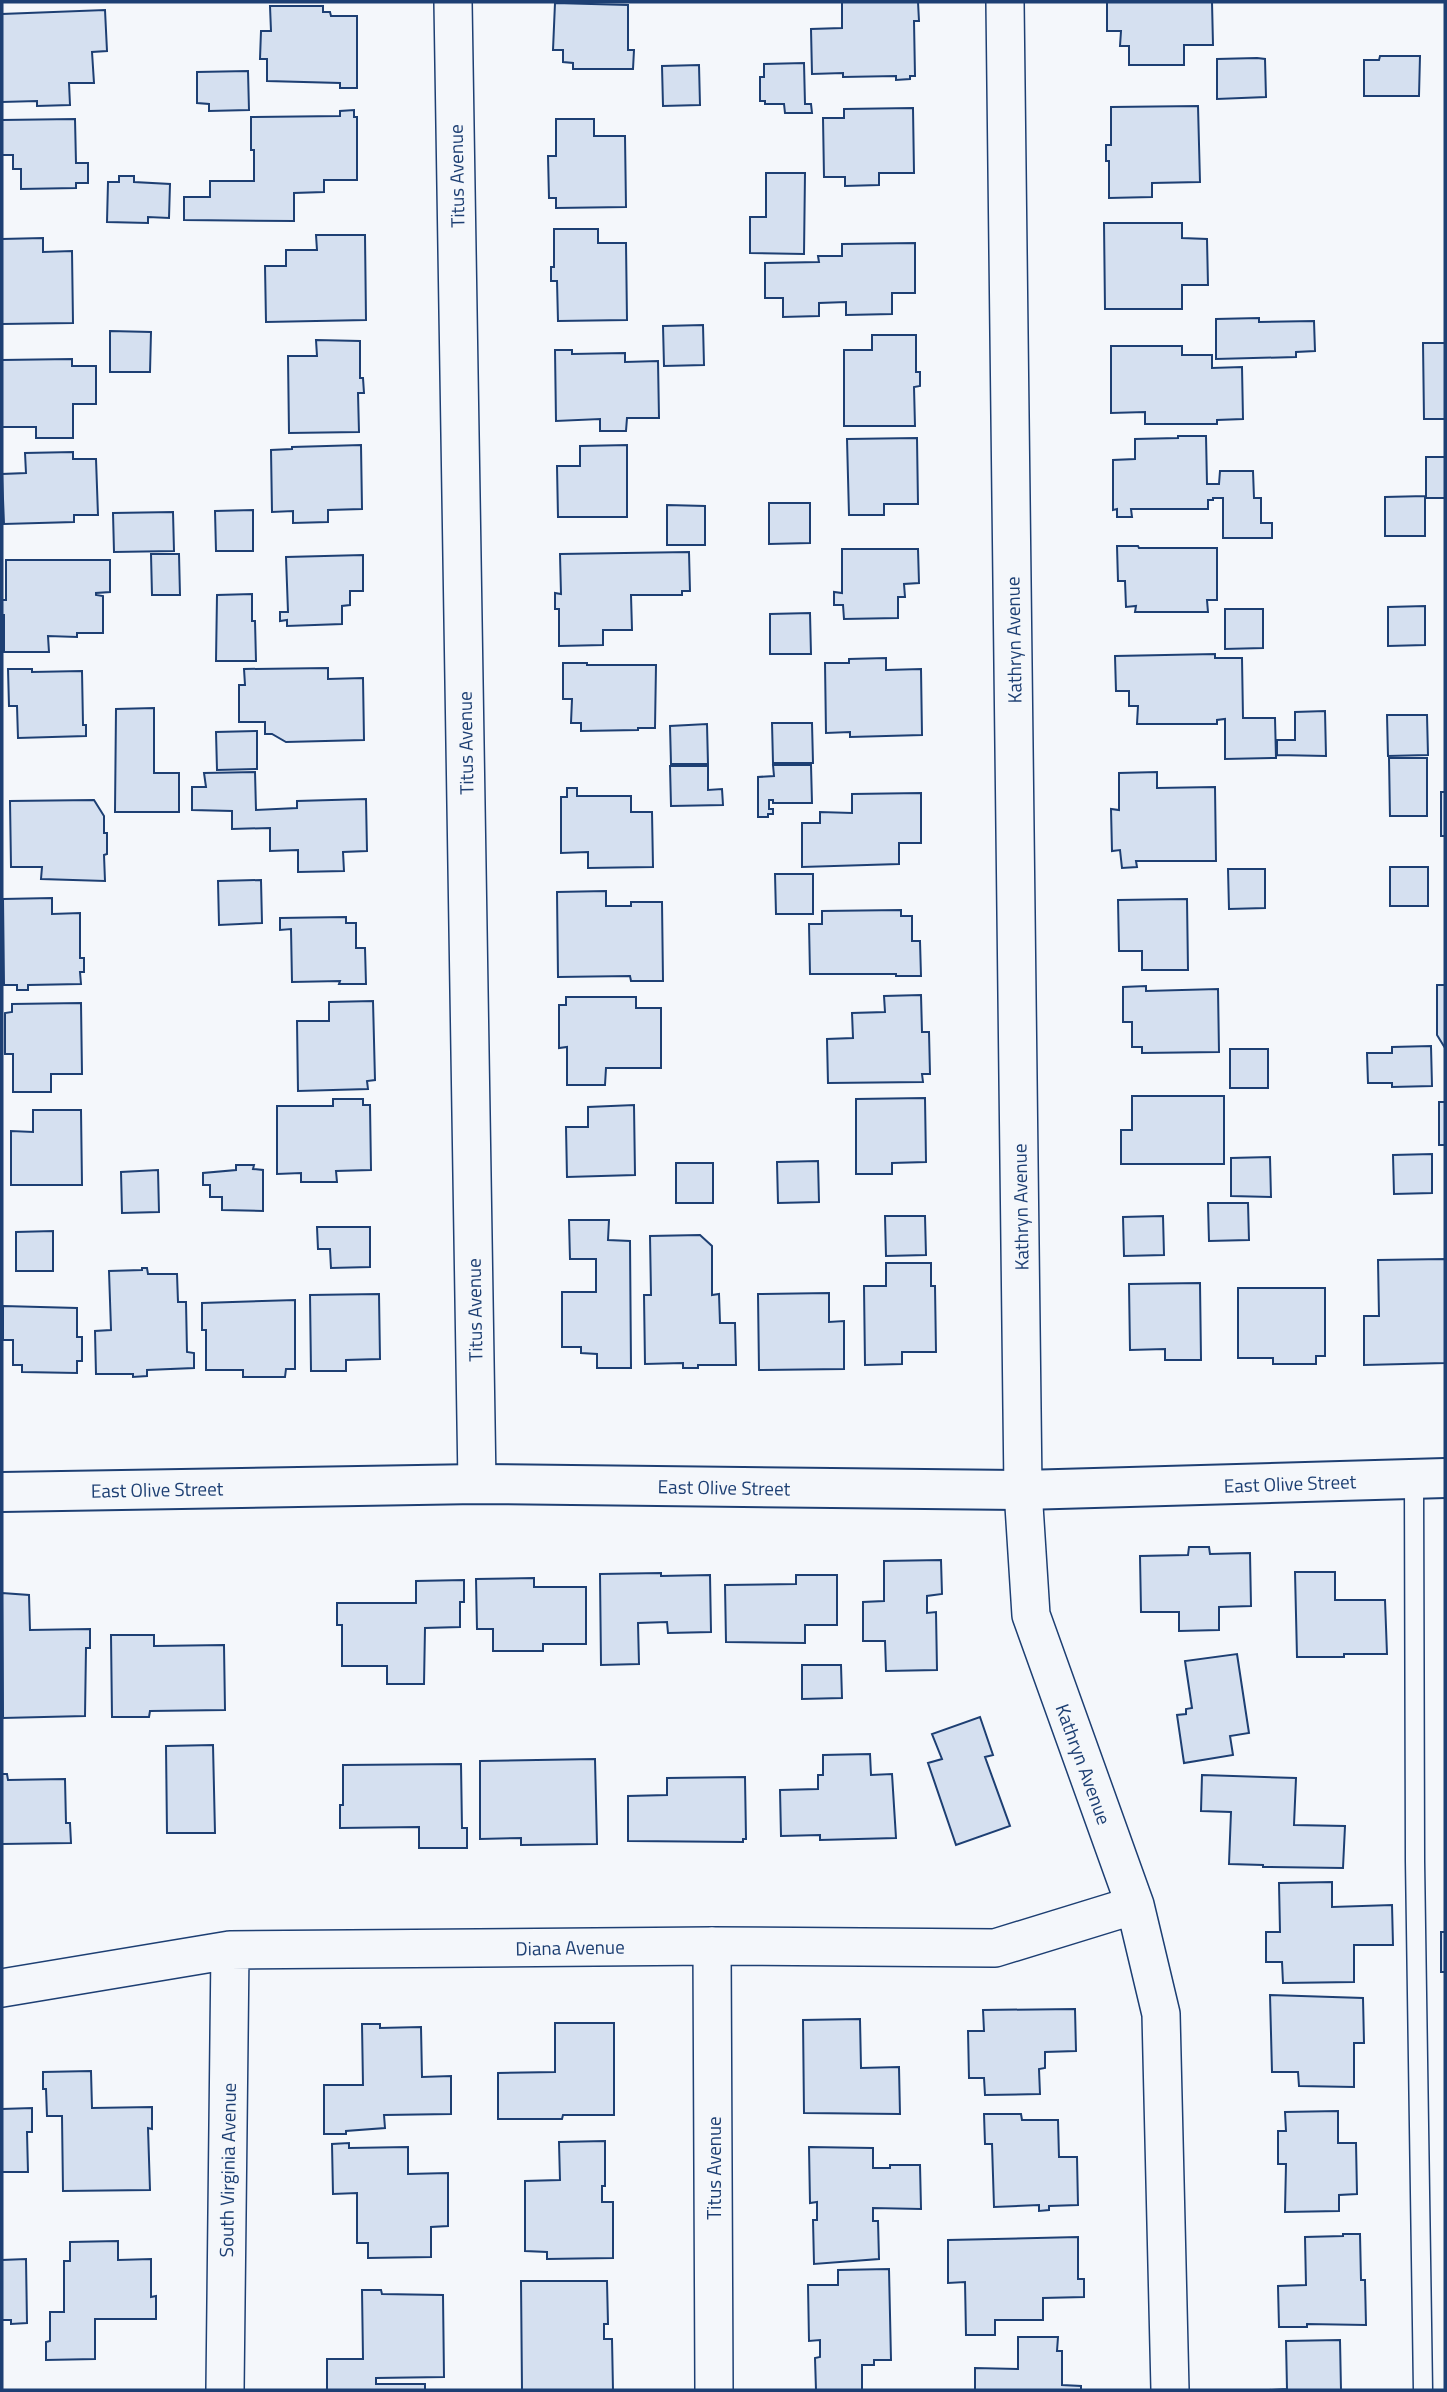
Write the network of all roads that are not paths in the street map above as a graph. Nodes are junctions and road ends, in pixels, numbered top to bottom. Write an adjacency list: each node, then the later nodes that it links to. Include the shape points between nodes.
1 (453, 2): 4 (street, Titus Avenue)
2 (1005, 2): 5 (street, Kathryn Avenue)
3 (1430, 1479): 5 (street, East Olive Street); 14 (lane, via 1415,1861)
4 (477, 1484): 5 (street, East Olive Street); 6 (street, East Olive Street)
5 (1023, 1490): 7 (street, Kathryn Avenue, via 1031,1615)
6 (2, 1492)
7 (1135, 1905): 8 (street, Diana Avenue, via 995,1948); 13 (street, Kathryn Avenue, via 1161,2014)
8 (712, 1946): 9 (street, Diana Avenue); 12 (street, Titus Avenue)
9 (230, 1950): 10 (street, Diana Avenue); 11 (street, South Virginia Avenue)
10 (2, 1988)
11 (225, 2390)
12 (714, 2390)
13 (1171, 2390)
14 (1423, 2390)

